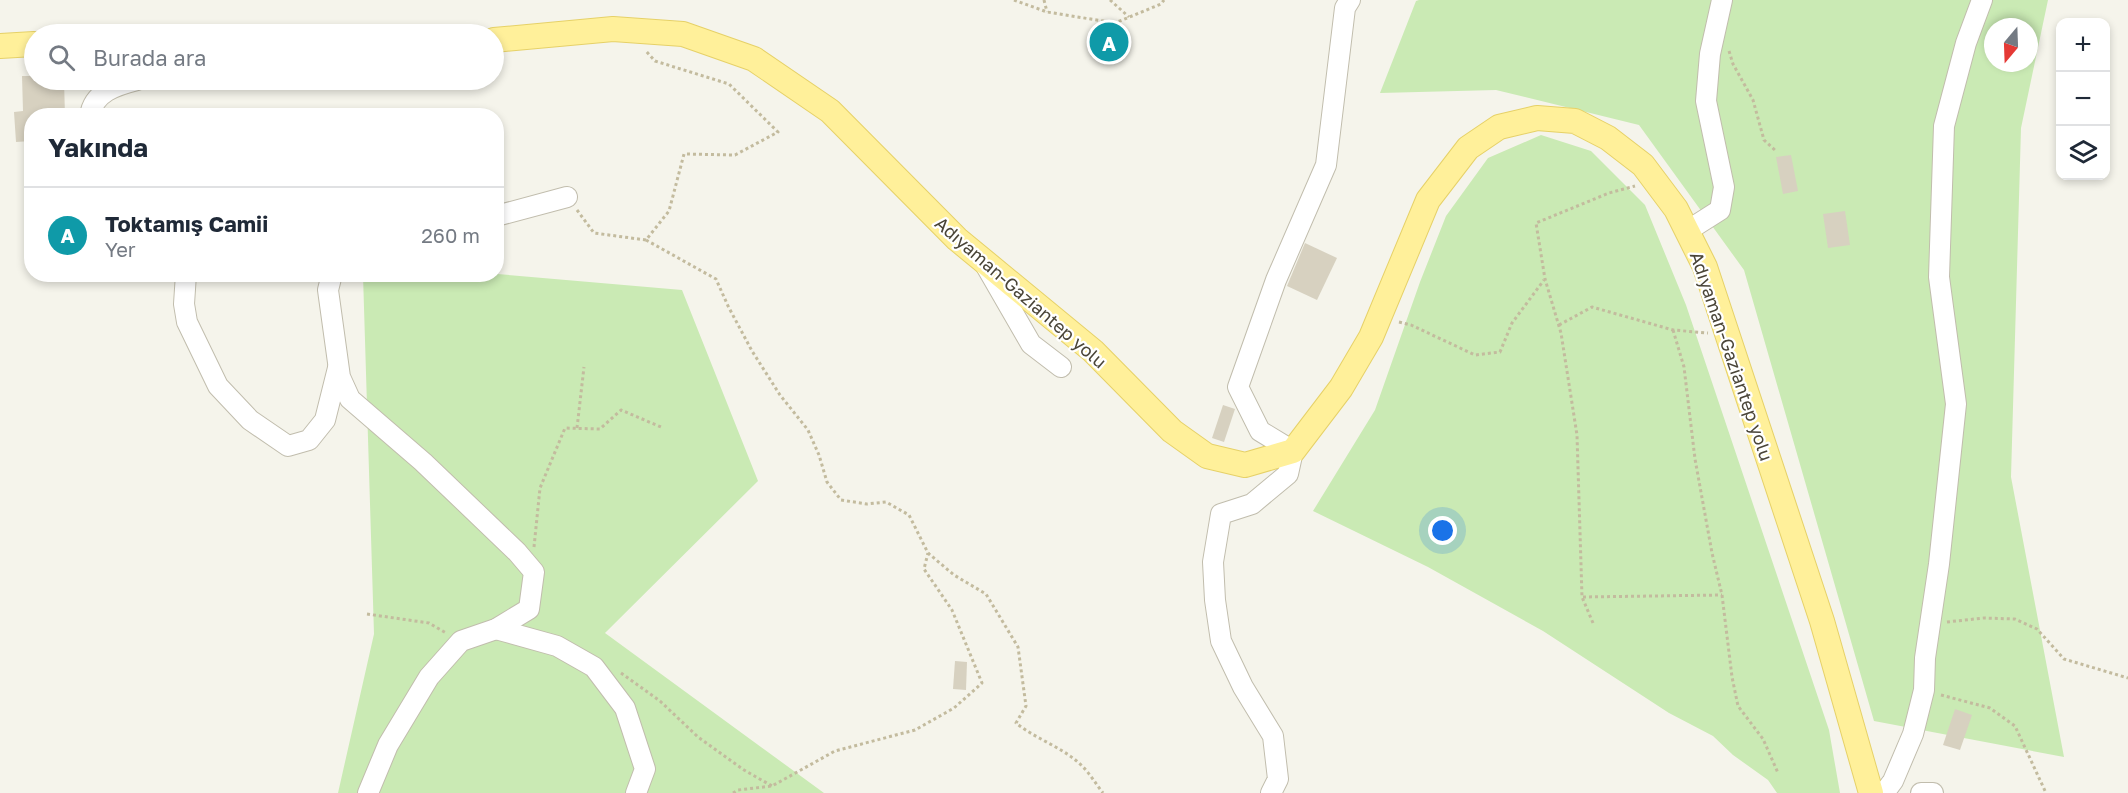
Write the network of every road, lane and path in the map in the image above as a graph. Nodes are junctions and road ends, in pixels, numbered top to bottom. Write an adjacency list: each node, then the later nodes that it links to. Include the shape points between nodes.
1 (1014, 0): 8 (path)
2 (1044, 0): 8 (path)
3 (1110, 0): 9 (path)
4 (1164, 0): 9 (path)
5 (1350, 0): 36 (street, via 1345,8 1326,165 1276,280 1238,387 1260,431)
6 (1722, 0): 21 (street, via 1710,54 1706,102 1724,188 1720,210)
7 (1982, 0): 43 (street, via 1944,126 1939,278 1956,404)
8 (1047, 12): 9 (path, via 1115,23)
9 (1129, 18)
10 (628, 30): 11 (main road, Adıyaman-Gaziantep yolu); 22 (path, via 655,61 729,84 778,132 735,155 684,154 669,211); 23 (main road, Adıyaman-Gaziantep yolu, via 683,34 754,59 830,111)
11 (504, 39)
12 (24, 45): 13 (main road)
13 (0, 46)
14 (1727, 46): 17 (path, via 1753,100 1764,140)
15 (110, 90): 16 (street)
16 (92, 108)
17 (1777, 152)
18 (1654, 180): 21 (main road, Adıyaman-Gaziantep yolu); 24 (path, via 1609,193 1536,223); 27 (main road, Adıyaman-Gaziantep yolu, via 1643,165 1608,138 1575,121 1537,118 1499,128 1468,148 1428,200)
19 (567, 197): 20 (street); 22 (path, via 594,233)
20 (504, 214)
21 (1687, 231): 30 (main road, Adıyaman-Gaziantep yolu, via 1705,267)
22 (646, 240): 37 (path, via 716,279 752,351 808,430 827,482 841,500 886,502 909,515)
23 (983, 261): 33 (street, via 1031,344); 36 (main road, Adıyaman-Gaziantep yolu, via 1093,351 1172,431 1207,456 1245,465)
24 (1545, 279): 27 (path, via 1512,323 1500,352 1475,356 1411,325); 28 (path)
25 (185, 282): 31 (street, via 187,322 218,386 250,420 288,446 309,440 325,420)
26 (330, 282): 31 (street)
27 (1380, 317): 36 (main road, Adıyaman-Gaziantep yolu, via 1341,388)
28 (1559, 325): 29 (path, via 1592,307); 40 (path, via 1577,435)
29 (1673, 330): 30 (path); 39 (path, via 1684,367 1695,459)
30 (1727, 334): 56 (main road, Adıyaman-Gaziantep yolu, via 1822,621)
31 (338, 367): 38 (street, via 350,399 423,462)
32 (584, 367): 35 (path)
33 (1061, 367)
34 (661, 427): 35 (path, via 621,410 600,429)
35 (577, 428): 38 (path, via 565,428 540,488)
36 (1293, 451): 55 (street, via 1288,474 1252,504 1221,514 1213,562 1221,640 1243,687 1273,736 1278,779)
37 (928, 553): 50 (path, via 924,569 952,610 982,683 954,708 915,730 835,752); 54 (path, via 986,594 1018,647 1026,706 1016,723 1082,766)
38 (534, 572): 44 (street, via 529,609)
39 (1722, 595): 40 (path); 49 (path, via 1738,706 1763,739)
40 (1582, 597): 42 (path)
41 (367, 614): 45 (path, via 429,623)
42 (1593, 623)
43 (1930, 624): 47 (path, via 1984,618 2015,620 2037,629 2064,659); 48 (street)
44 (496, 630): 45 (street); 46 (street, via 558,646)
45 (461, 641): 51 (street, via 429,677 388,745)
46 (594, 668): 50 (path, via 615,668 660,701 698,737); 52 (street, via 625,708 645,769)
47 (2128, 678)
48 (1924, 690): 57 (street, via 1913,734); 60 (path, via 1990,708 2014,726)
49 (1778, 773)
50 (772, 786): 53 (path)
51 (368, 793)
52 (636, 793)
53 (733, 793)
54 (1103, 793)
55 (1271, 793)
56 (1871, 793)
57 (1884, 793)
58 (1921, 793): 59 (street)
59 (1932, 793)
60 (2046, 793)

